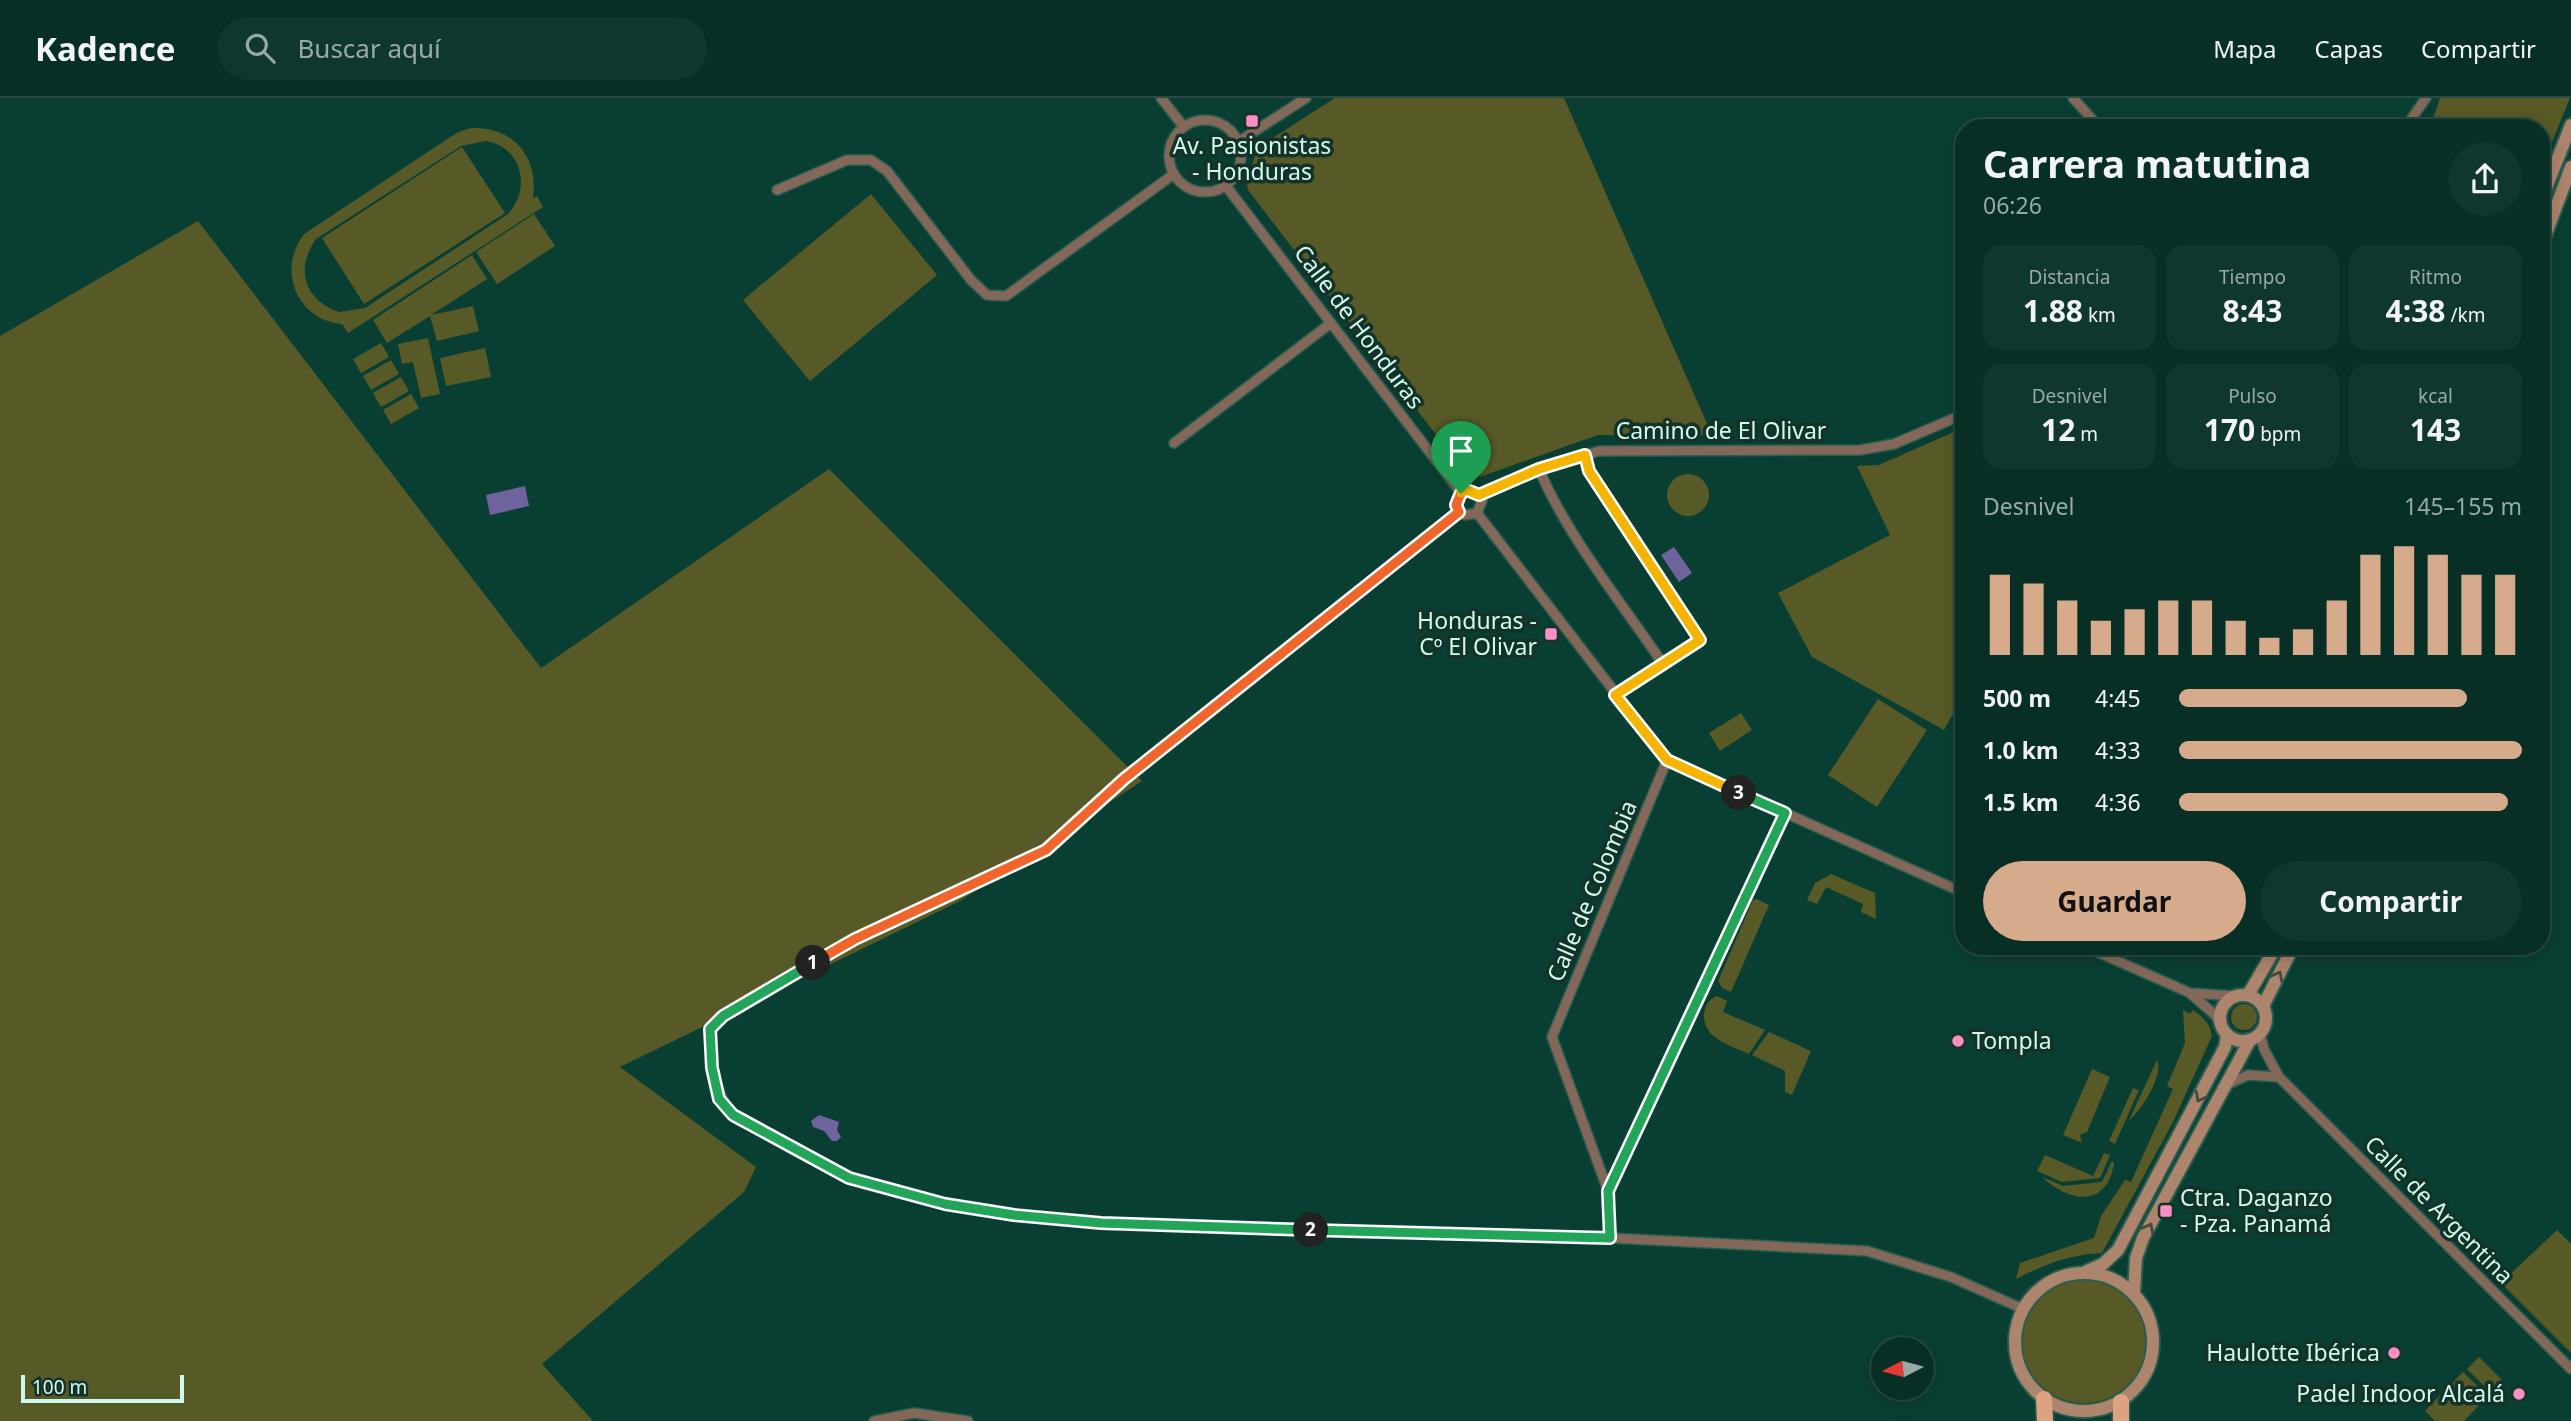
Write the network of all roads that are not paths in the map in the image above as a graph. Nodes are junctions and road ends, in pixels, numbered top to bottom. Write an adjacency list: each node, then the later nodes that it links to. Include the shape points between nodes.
1 (1161, 98): 8 (street)
2 (1306, 98): 9 (street)
3 (2073, 98): 5 (street)
4 (2426, 98): 6 (street)
5 (2092, 119)
6 (2411, 119)
7 (2571, 125): 12 (main road)
8 (1184, 127): 9 (street, via 1215,122); 11 (street, via 1169,153)
9 (1238, 142): 13 (street, via 1239,166)
10 (2571, 167): 15 (main road)
11 (1174, 174): 13 (street, via 1191,190); 14 (street, via 1006,296 986,295 887,171 870,160 847,160)
12 (2550, 178)
13 (1226, 186): 16 (street, Calle de Honduras)
14 (777, 190)
15 (2550, 223)
16 (1331, 323): 18 (street); 21 (street, Calle de Honduras)
17 (1955, 418): 19 (street, Camino de El Olivar, via 1894,444 1860,450 1598,450)
18 (1174, 443)
19 (1585, 455): 20 (street, Camino de El Olivar); 25 (street, via 1589,471 1700,640)
20 (1539, 469): 22 (street, Camino de El Olivar); 25 (street)
21 (1461, 493): 22 (street, via 1467,490); 23 (street, via 1456,505)
22 (1479, 495): 24 (street)
23 (1459, 512): 24 (street); 41 (street, via 1124,779 1046,850 855,939 723,1016 710,1029 712,1068 719,1099 733,1115 785,1146 849,1178 945,1204 1101,1223)
24 (1477, 513): 26 (street)
25 (1663, 664): 26 (street)
26 (1615, 695): 27 (street)
27 (1667, 760): 28 (street); 40 (street, Calle de Colombia, via 1552,1037)
28 (1785, 813): 29 (street); 40 (street)
29 (1955, 889)
30 (2104, 955): 33 (street)
31 (2270, 955): 34 (main road)
32 (2288, 955): 35 (main road, one-way to 32)
33 (2190, 993): 34 (street); 36 (street, via 2215,1015)
34 (2242, 995): 35 (main road); 36 (main road, via 2222,1008)
35 (2263, 1006): 37 (main road, via 2267,1017)
36 (2224, 1030): 37 (main road, via 2238,1041); 42 (main road, one-way to 42, via 2225,1047 2118,1250)
37 (2255, 1037): 38 (street, Calle de Argentina); 39 (main road)
38 (2279, 1077): 39 (street, via 2248,1075); 45 (street, Calle de Argentina)
39 (2228, 1084): 43 (main road, one-way to 39, via 2136,1258 2143,1238)
40 (1608, 1191): 41 (street)
41 (1610, 1238): 44 (street, via 1867,1251 1951,1277)
42 (2085, 1272): 43 (main road, via 2111,1279); 44 (main road, via 2049,1282)
43 (2134, 1293): 47 (main road, via 2153,1330 2154,1351 2137,1388)
44 (2023, 1309): 46 (main road, via 2015,1350 2021,1370)
45 (2571, 1369)
46 (2044, 1399): 47 (main road, via 2080,1412); 50 (highway)
47 (2121, 1402): 51 (highway)
48 (874, 1421): 49 (street, via 914,1413)
49 (968, 1421)
50 (2045, 1421)
51 (2121, 1421)

